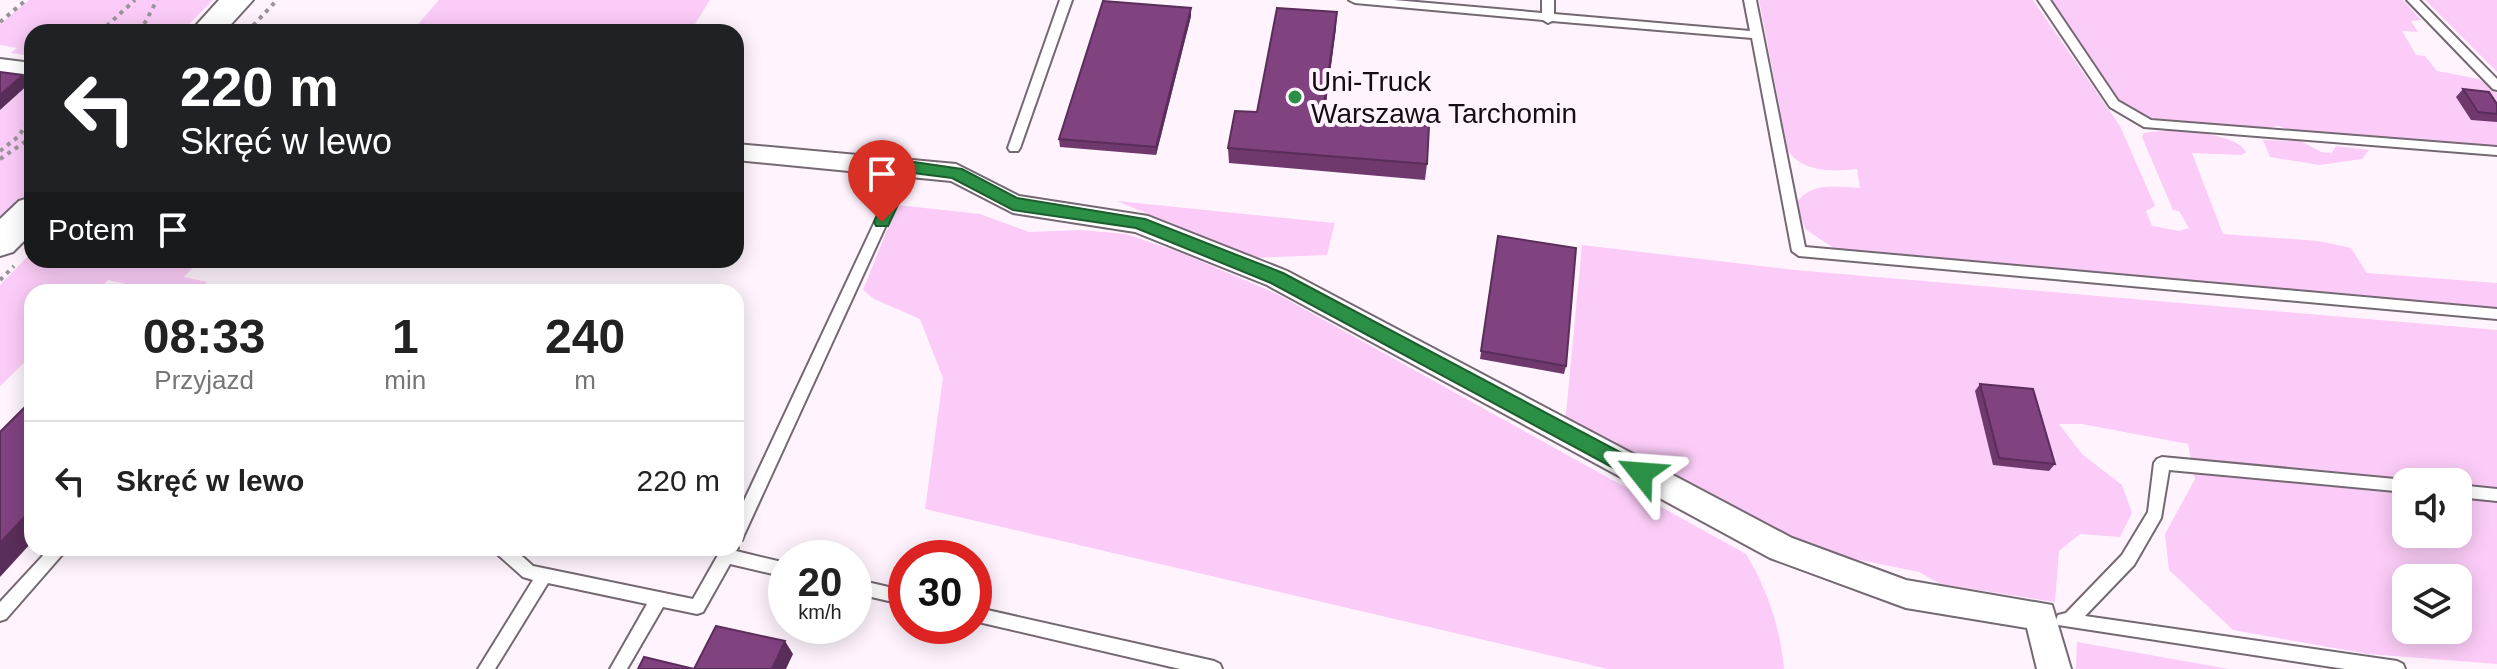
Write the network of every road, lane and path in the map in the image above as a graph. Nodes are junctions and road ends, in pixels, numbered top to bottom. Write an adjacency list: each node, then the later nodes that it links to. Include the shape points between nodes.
1 (26, 0): 15 (path)
2 (135, 0): 16 (path)
3 (157, 0): 14 (path)
4 (237, 0): 19 (main road)
5 (277, 0): 20 (path)
6 (1066, 0): 27 (lane)
7 (1355, 0): 12 (lane)
8 (1548, 0): 13 (lane)
9 (1750, 0): 21 (lane)
10 (2044, 0): 29 (lane, via 2114,104 2148,124)
11 (2413, 0): 24 (lane)
12 (1418, 3): 13 (lane)
13 (1548, 19): 21 (lane)
14 (148, 21): 17 (path); 18 (path)
15 (0, 22)
16 (109, 24)
17 (146, 24)
18 (149, 24)
19 (214, 24)
20 (254, 24)
21 (1756, 35): 35 (lane, via 1799,251)
22 (0, 67): 23 (street)
23 (24, 70)
24 (2497, 86)
25 (24, 128): 28 (path)
26 (24, 142): 31 (path)
27 (1014, 148)
28 (0, 151)
29 (2497, 151)
30 (744, 153): 32 (street)
31 (0, 159)
32 (907, 166): 39 (lane); 49 (street, via 956,173 1013,204 1139,223 1277,278 1781,548 1906,594)
33 (24, 218): 34 (main road)
34 (0, 242)
35 (2497, 314)
36 (2392, 485): 49 (lane, via 2162,463 2156,513 2128,560)
37 (2472, 492): 38 (lane)
38 (2497, 495)
39 (744, 518)
40 (53, 556): 47 (lane)
41 (511, 556): 45 (lane, via 529,572)
42 (726, 556): 46 (lane, via 697,607)
43 (741, 556): 44 (lane)
44 (768, 564)
45 (544, 576): 46 (lane); 50 (lane)
46 (659, 599): 51 (lane)
47 (0, 614)
48 (992, 618): 52 (lane)
49 (2055, 618): 53 (street); 54 (lane)
50 (486, 669)
51 (618, 669)
52 (1214, 669)
53 (2054, 669)
54 (2397, 669)

